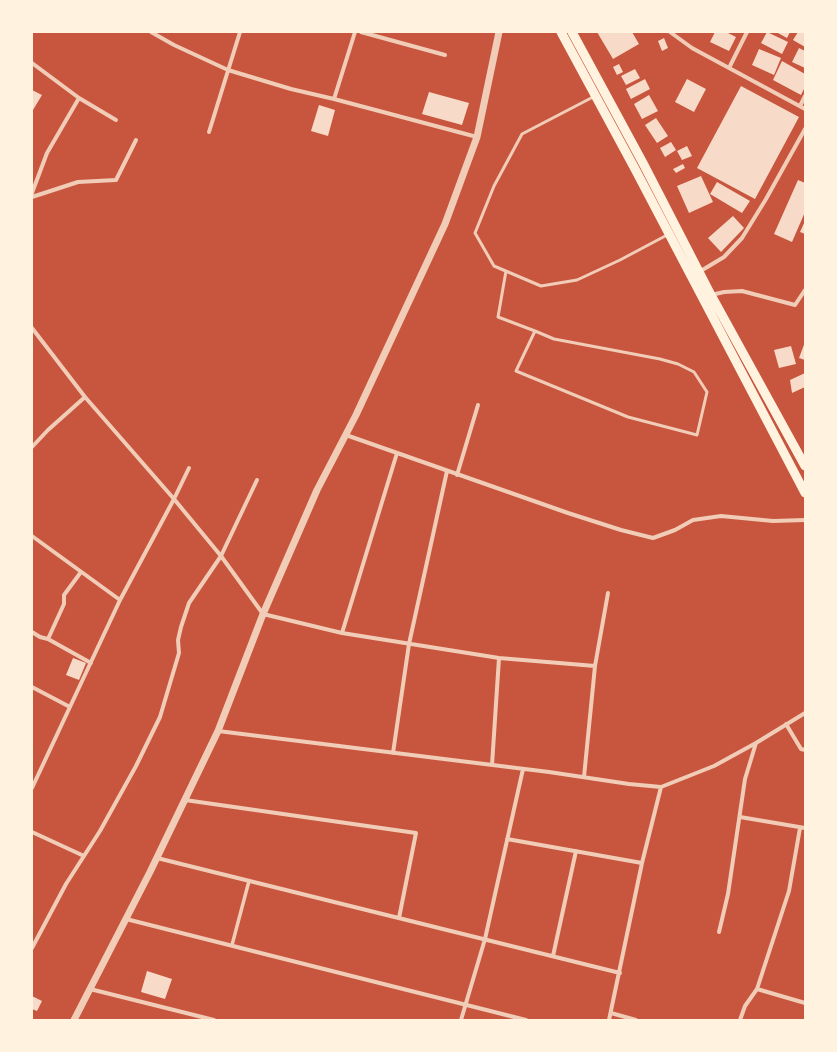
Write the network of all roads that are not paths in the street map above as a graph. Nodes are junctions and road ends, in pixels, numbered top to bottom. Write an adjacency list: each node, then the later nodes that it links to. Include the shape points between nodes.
1 (151, 32): 13 (street, via 174,46)
2 (240, 32): 13 (street)
3 (355, 32): 19 (street)
4 (362, 32): 10 (street)
5 (499, 32): 25 (street)
6 (561, 32): 15 (main road)
7 (572, 32): 14 (main road)
8 (670, 32): 12 (street, via 692,48)
9 (747, 32): 12 (street)
10 (445, 55)
11 (33, 65): 18 (street)
12 (729, 68): 20 (street)
13 (228, 70): 19 (street, via 291,90); 24 (street)
14 (599, 82): 15 (lane); 29 (main road)
15 (590, 86): 16 (main road)
16 (596, 96): 30 (main road); 31 (lane, via 522,134 506,161 475,233 494,266)
17 (805, 96): 20 (street)
18 (79, 98): 22 (street); 27 (street, via 47,152)
19 (334, 99): 25 (street)
20 (800, 106): 21 (street)
21 (805, 109)
22 (116, 120)
23 (805, 129): 32 (street, via 742,238 724,257)
24 (209, 132)
25 (477, 137): 39 (street, via 445,224)
26 (136, 140): 28 (street, via 116,180 78,182)
27 (32, 193)
28 (32, 197)
29 (677, 230): 30 (lane); 32 (main road)
30 (668, 234): 31 (lane, via 577,280 541,286); 47 (main road)
31 (506, 272): 36 (lane, via 498,317)
32 (700, 272): 34 (main road)
33 (805, 290): 34 (street, via 795,306 742,291)
34 (711, 295): 42 (main road)
35 (32, 328): 37 (street)
36 (535, 331): 36 (lane, via 554,339 660,359 694,372 707,392 697,435 628,417 516,371)
37 (85, 397): 40 (street); 48 (street)
38 (478, 405): 45 (street)
39 (346, 435): 41 (street); 55 (street, via 317,490)
40 (32, 447)
41 (397, 453): 44 (street); 57 (street)
42 (805, 466)
43 (189, 468): 48 (street)
44 (447, 471): 45 (street); 59 (street)
45 (457, 474): 49 (street, via 621,530 653,538 693,520 721,516 772,521)
46 (257, 480): 51 (street)
47 (805, 493)
48 (174, 499): 51 (street); 54 (street)
49 (805, 520)
50 (32, 536): 52 (street)
51 (221, 556): 55 (street); 82 (street, via 189,603 178,640 179,653 160,717 136,766)
52 (81, 572): 54 (street); 58 (street, via 64,595 64,604)
53 (608, 593): 62 (street)
54 (120, 600): 61 (street)
55 (263, 614): 57 (street); 67 (street)
56 (32, 632): 58 (street)
57 (342, 633): 59 (street)
58 (48, 639): 61 (street)
59 (408, 644): 60 (street); 70 (street)
60 (499, 658): 62 (street); 71 (street)
61 (91, 663): 64 (street)
62 (595, 666): 73 (street)
63 (33, 689): 64 (street)
64 (70, 707): 75 (street)
65 (805, 713): 66 (street)
66 (786, 724): 68 (street); 69 (street, via 801,749)
67 (218, 731): 70 (street); 76 (street)
68 (756, 743): 74 (street, via 714,766); 77 (street, via 745,779)
69 (805, 750)
70 (393, 753): 71 (street)
71 (492, 765): 72 (street)
72 (523, 768): 73 (street); 80 (street)
73 (584, 777): 74 (street)
74 (661, 787): 84 (street)
75 (32, 788)
76 (185, 800): 83 (street); 86 (street, via 416,833)
77 (740, 817): 78 (street); 88 (street, via 728,894)
78 (803, 828): 95 (street, via 789,891)
79 (32, 832): 82 (street)
80 (507, 839): 81 (street); 89 (street)
81 (576, 851): 84 (street); 92 (street)
82 (84, 856): 91 (street)
83 (157, 858): 85 (street); 87 (street)
84 (642, 863): 93 (street)
85 (249, 881): 86 (street); 90 (street)
86 (399, 918): 89 (street)
87 (126, 919): 90 (street); 94 (street)
88 (719, 932)
89 (485, 939): 92 (street); 96 (street)
90 (232, 945): 96 (street)
91 (32, 948)
92 (553, 956): 93 (street)
93 (620, 973): 98 (street)
94 (90, 989): 99 (street); 100 (street)
95 (756, 989): 97 (street); 106 (street)
96 (466, 1004): 102 (street); 103 (street)
97 (805, 1004)
98 (611, 1013): 104 (street); 105 (street)
99 (206, 1019): 101 (street)
100 (74, 1020)
101 (214, 1020)
102 (461, 1020)
103 (526, 1020)
104 (609, 1020)
105 (636, 1020)
106 (740, 1020)

